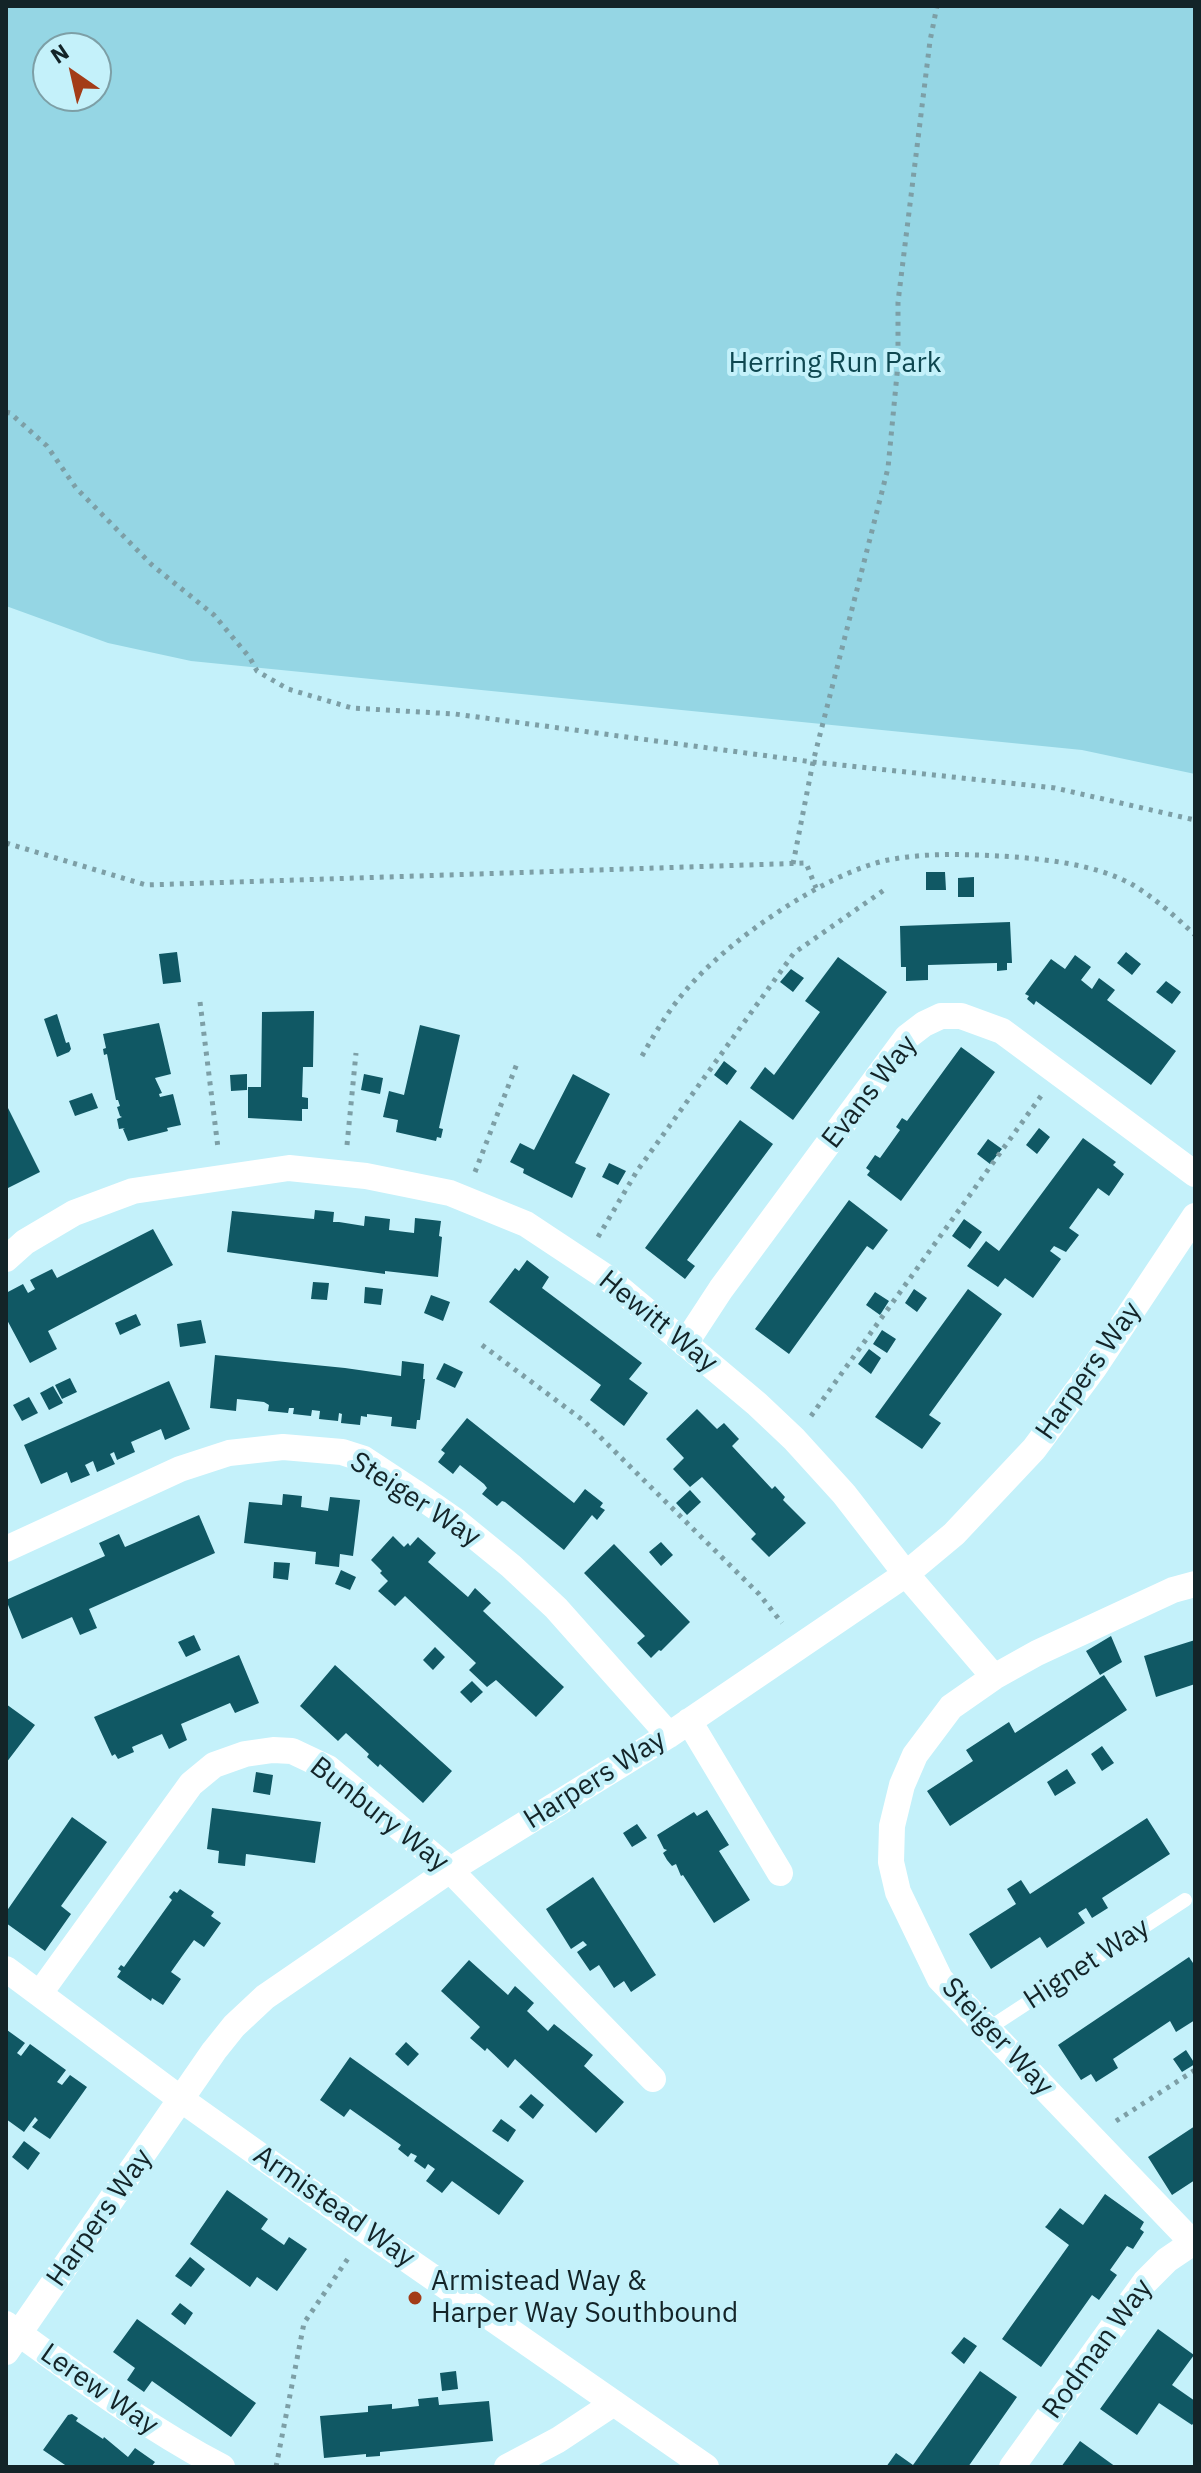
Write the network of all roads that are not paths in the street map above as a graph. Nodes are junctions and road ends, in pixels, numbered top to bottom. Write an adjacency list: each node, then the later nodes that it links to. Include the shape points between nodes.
1 (1195, 1174): 4 (street, Evans Way, via 1002,1031 961,1016 941,1016 907,1037)
2 (1195, 1216): 6 (street, Harpers Way, via 1034,1449 954,1534)
3 (6, 1259): 4 (street, Hewitt Way, via 74,1213 133,1191 289,1168 345,1174 450,1193 526,1224 606,1277)
4 (685, 1344): 6 (street, Hewitt Way, via 794,1439)
5 (6, 1549): 9 (street, Steiger Way, via 180,1469 229,1453 283,1447 342,1452 364,1459 414,1492 511,1566)
6 (906, 1574): 8 (street, Hewitt Way); 9 (street, Harpers Way)
7 (1195, 1584): 8 (street)
8 (994, 1677): 15 (street, Steiger Way, via 951,1707 915,1755 892,1826 891,1862 898,1892 940,1979)
9 (679, 1728): 10 (street, Harpers Way); 11 (street, Steiger Way)
10 (450, 1870): 14 (street, Bunbury Way, via 328,1768 292,1751 245,1754 214,1765 191,1784); 16 (street, Bunbury Way); 17 (street, Harpers Way, via 265,1997 234,2026)
11 (780, 1873)
12 (1185, 1900): 15 (lane, Hignet Way)
13 (6, 1969): 14 (street, Armistead Way)
14 (40, 1993): 17 (street, Armistead Way)
15 (989, 2028): 18 (street, Steiger Way)
16 (653, 2079)
17 (182, 2100): 19 (street, Harpers Way); 20 (street, Armistead Way)
18 (1194, 2243): 24 (street, Rodman Way, via 1145,2282)
19 (10, 2337): 21 (street, Lerew Way, via 173,2442)
20 (614, 2403): 22 (street); 23 (street, Armistead Way)
21 (222, 2467)
22 (507, 2467)
23 (706, 2467)
24 (1012, 2467)

